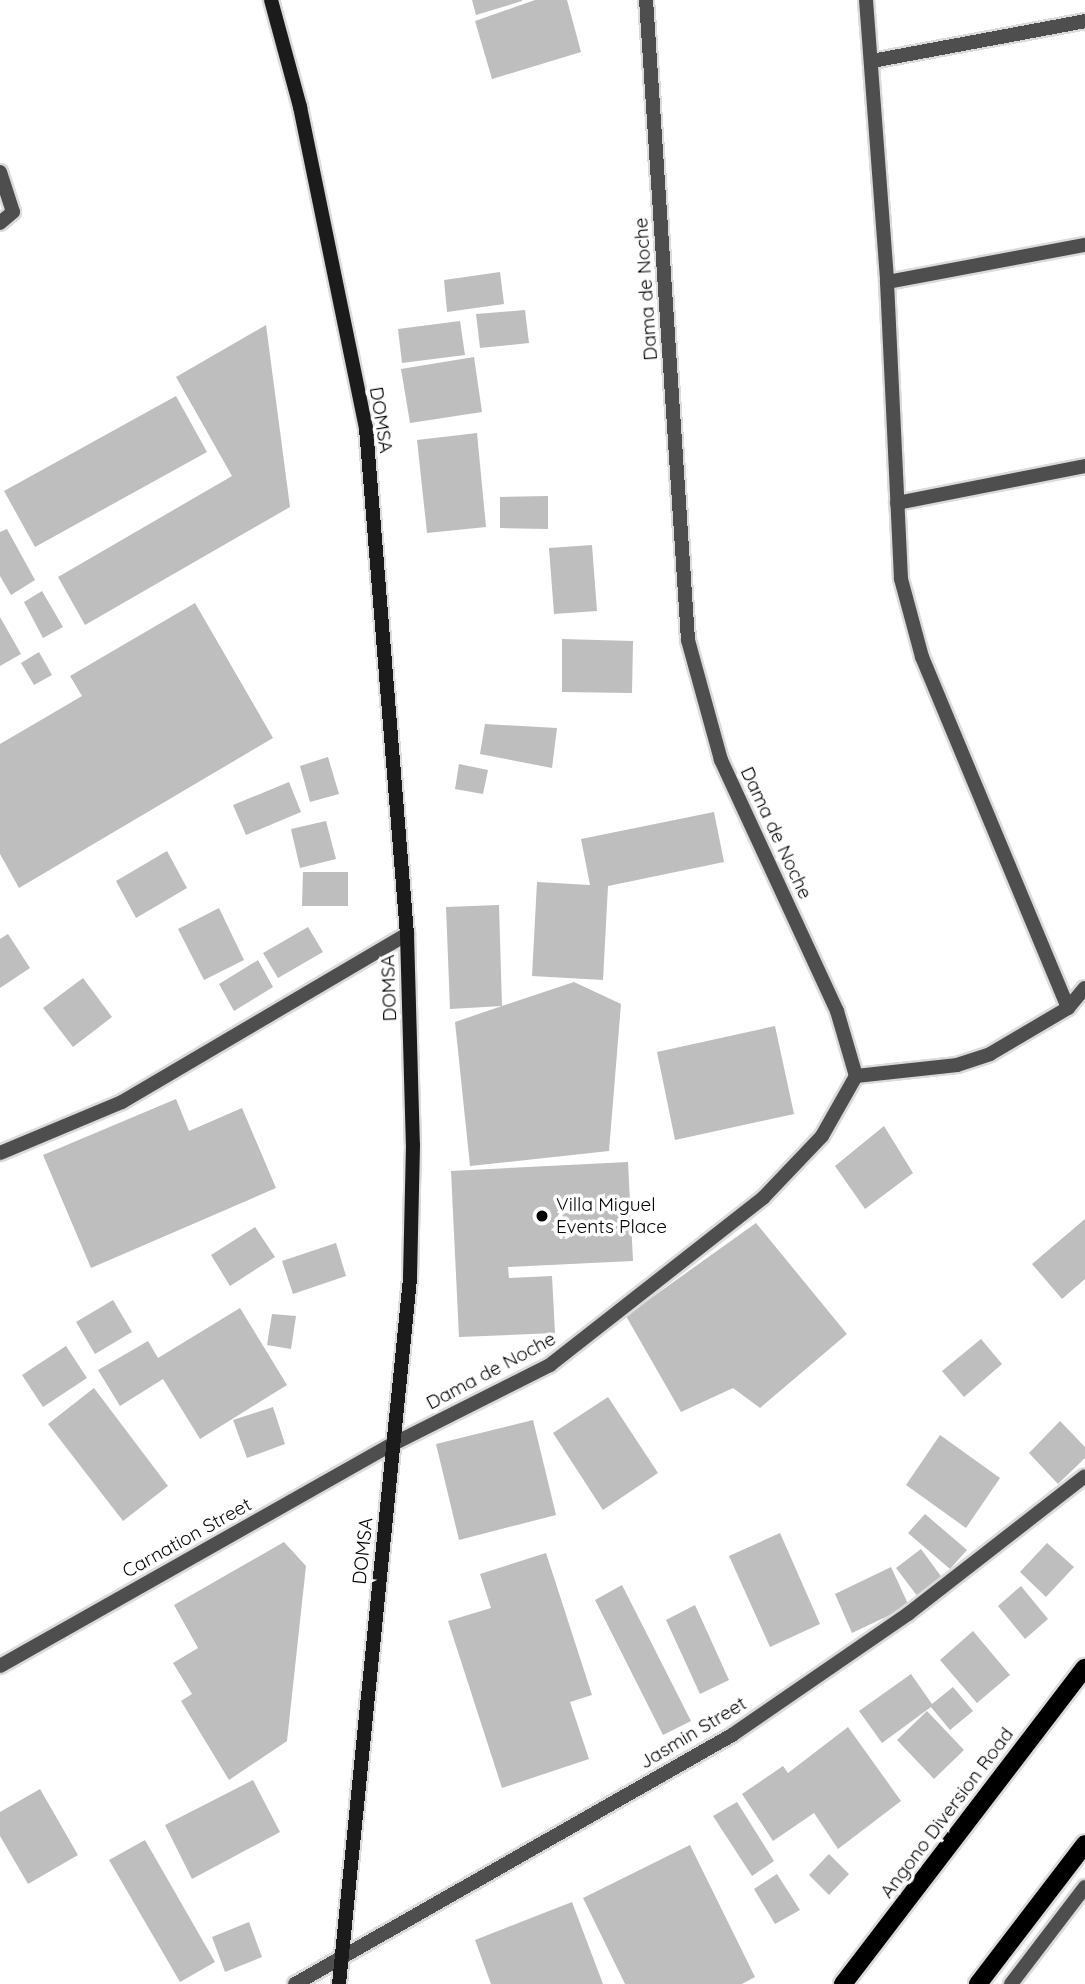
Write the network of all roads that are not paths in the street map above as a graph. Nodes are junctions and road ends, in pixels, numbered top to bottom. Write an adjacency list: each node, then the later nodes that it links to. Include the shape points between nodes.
1 (271, 0): 12 (main road, DOMSA, via 300,107 366,428)
2 (646, 0): 15 (street, Dama de Noche, via 688,640 721,760 837,1011)
3 (866, 0): 5 (street)
4 (1085, 22): 5 (street)
5 (872, 61): 9 (street)
6 (0, 172): 7 (street, via 13,212)
7 (0, 223)
8 (1085, 245): 9 (street)
9 (887, 282): 11 (street)
10 (1085, 466): 11 (street)
11 (897, 503): 14 (street, via 901,579 922,657)
12 (407, 934): 16 (street, via 122,1102); 17 (main road, DOMSA, via 413,1145 410,1279)
13 (1085, 988): 14 (street)
14 (1068, 1008): 15 (street, via 990,1054 957,1065)
15 (856, 1076): 17 (street, Dama de Noche, via 822,1136 763,1198 624,1311 550,1365)
16 (0, 1153)
17 (394, 1444): 19 (street, Carnation Street); 23 (main road, DOMSA)
18 (1085, 1476): 23 (street, Jasmin Street, via 908,1614 732,1735)
19 (0, 1666)
20 (1085, 1668): 26 (main road, Angono Diversion Road)
21 (1085, 1844): 27 (main road)
22 (1085, 1887): 28 (street)
23 (342, 1957): 24 (street, Jasmin Street); 25 (main road, DOMSA)
24 (295, 1984)
25 (340, 1984)
26 (843, 1984)
27 (978, 1984)
28 (1011, 1984)

